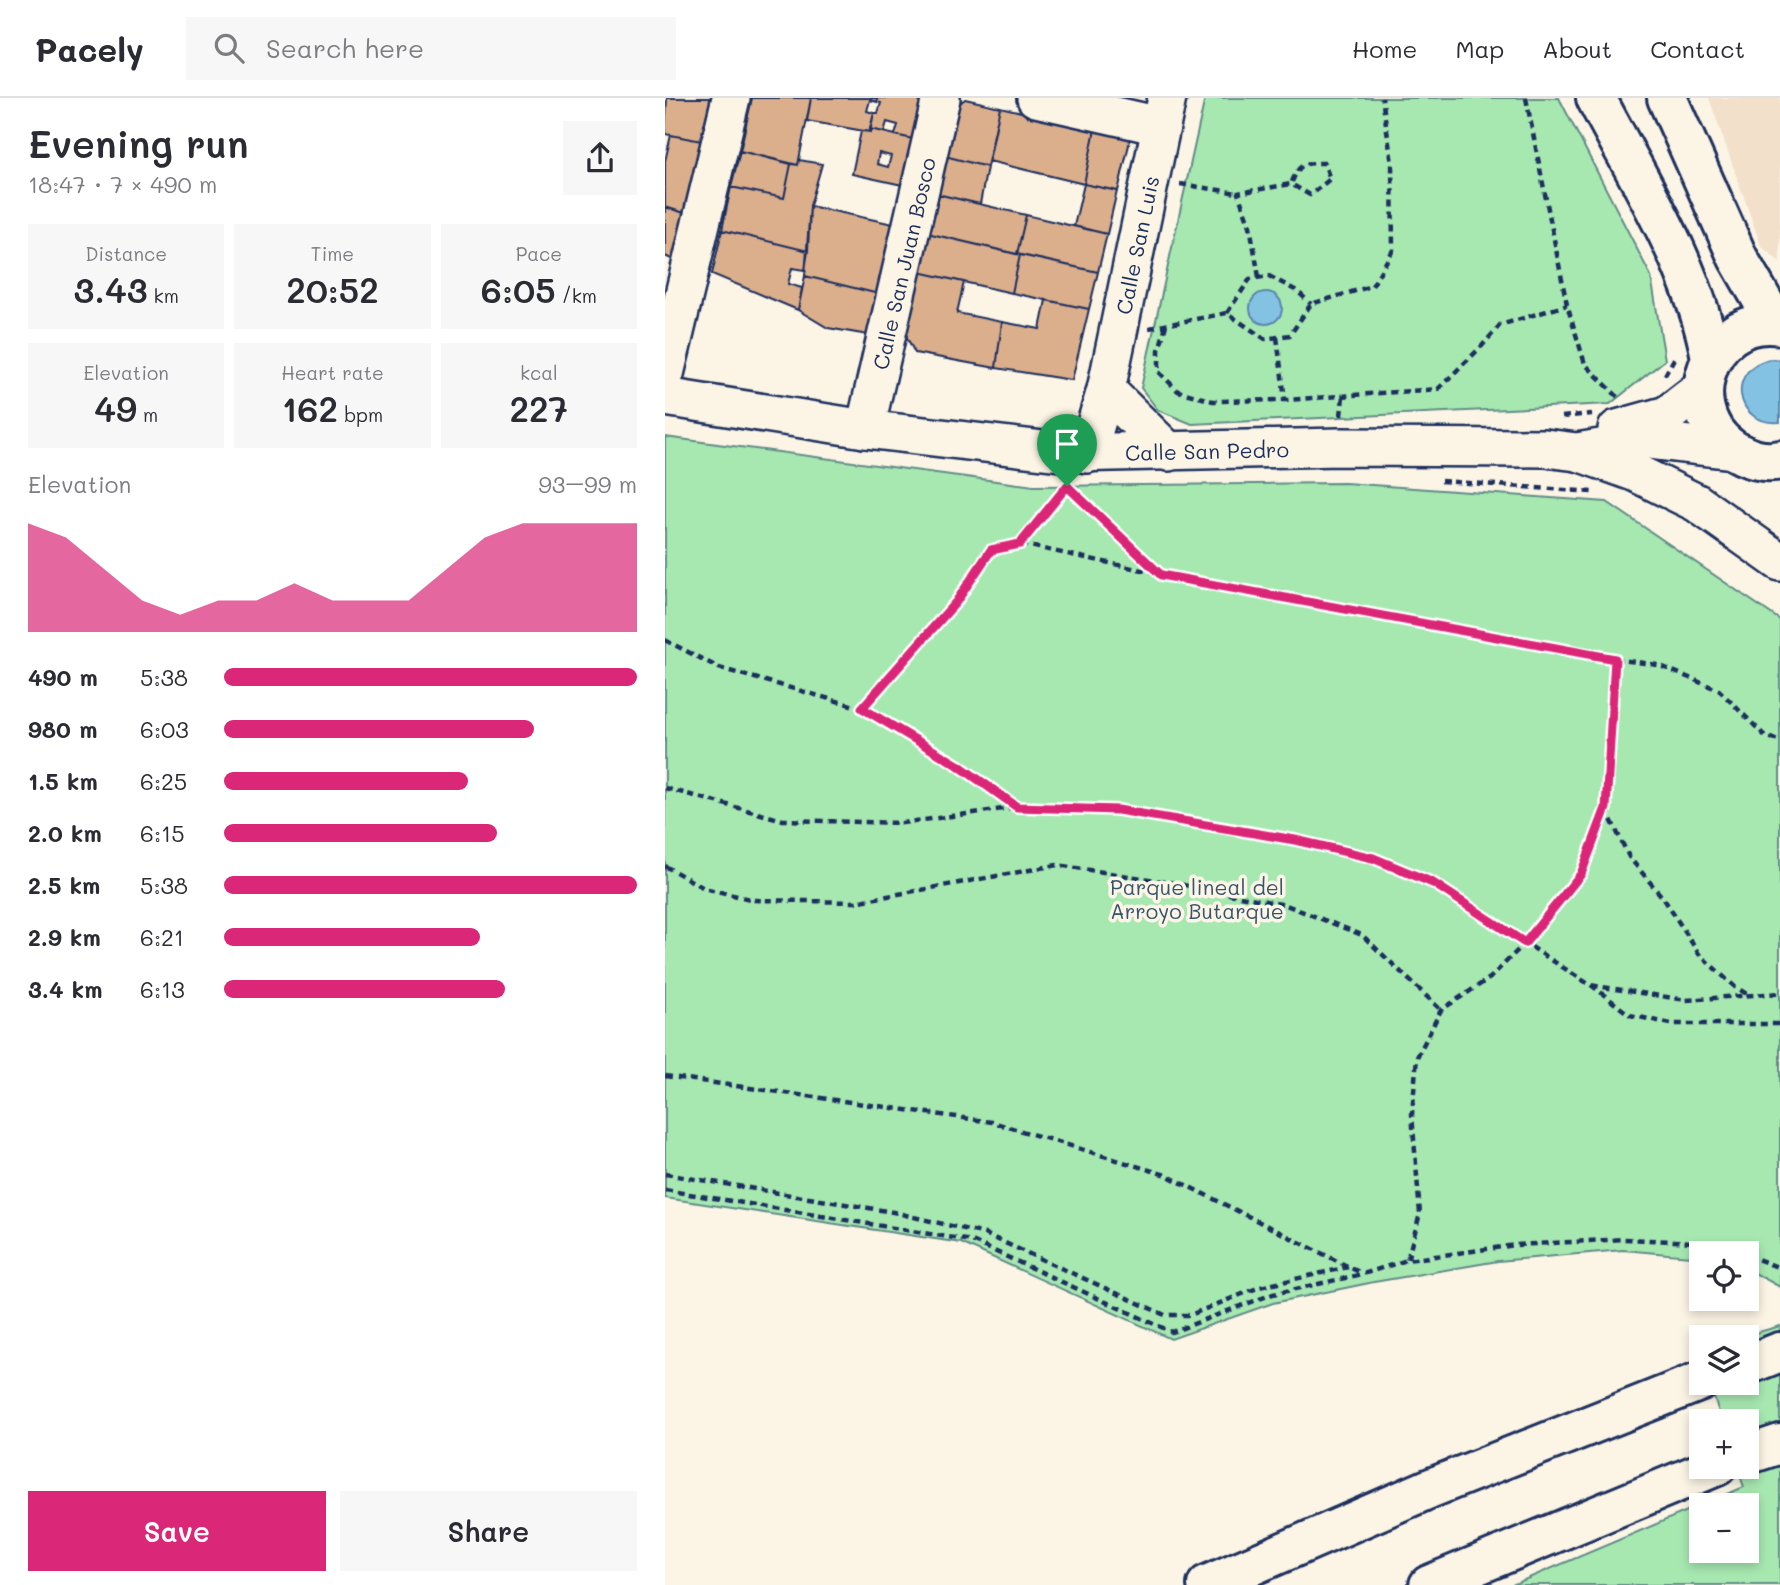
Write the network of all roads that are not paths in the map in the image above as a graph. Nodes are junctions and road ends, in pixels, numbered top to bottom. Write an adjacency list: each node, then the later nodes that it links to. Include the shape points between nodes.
1 (731, 98): 9 (street)
2 (941, 98): 12 (street, Calle San Juan Bosco)
3 (1036, 98): 6 (street)
4 (1596, 98): 8 (main road, via 1689,277 1705,324)
5 (1667, 98): 7 (main road, via 1738,258)
6 (1163, 112): 10 (street, Calle San Luis)
7 (1778, 324): 8 (main road, via 1757,325 1723,343)
8 (1707, 373): 13 (street, Calle San Pedro, via 1667,415); 14 (main road, via 1705,412 1715,433)
9 (665, 374)
10 (1106, 390): 15 (street); 16 (street, Calle San Luis)
11 (665, 397): 12 (street, Calle San Pedro)
12 (865, 429): 16 (street, Calle San Pedro)
13 (1557, 439): 14 (street, Calle San Pedro, via 1648,440); 15 (street, Calle San Pedro, via 1341,431); 18 (street, via 1697,503)
14 (1733, 450): 17 (main road)
15 (1169, 452): 16 (street, Calle San Pedro)
16 (1087, 454)
17 (1778, 464)
18 (1780, 562)
19 (1780, 1352): 20 (main road)
20 (1759, 1360)
21 (1689, 1386): 25 (main road, via 1431,1488)
22 (1780, 1444): 23 (main road)
23 (1759, 1451)
24 (1689, 1478): 26 (main road)
25 (1207, 1585)
26 (1429, 1585)

